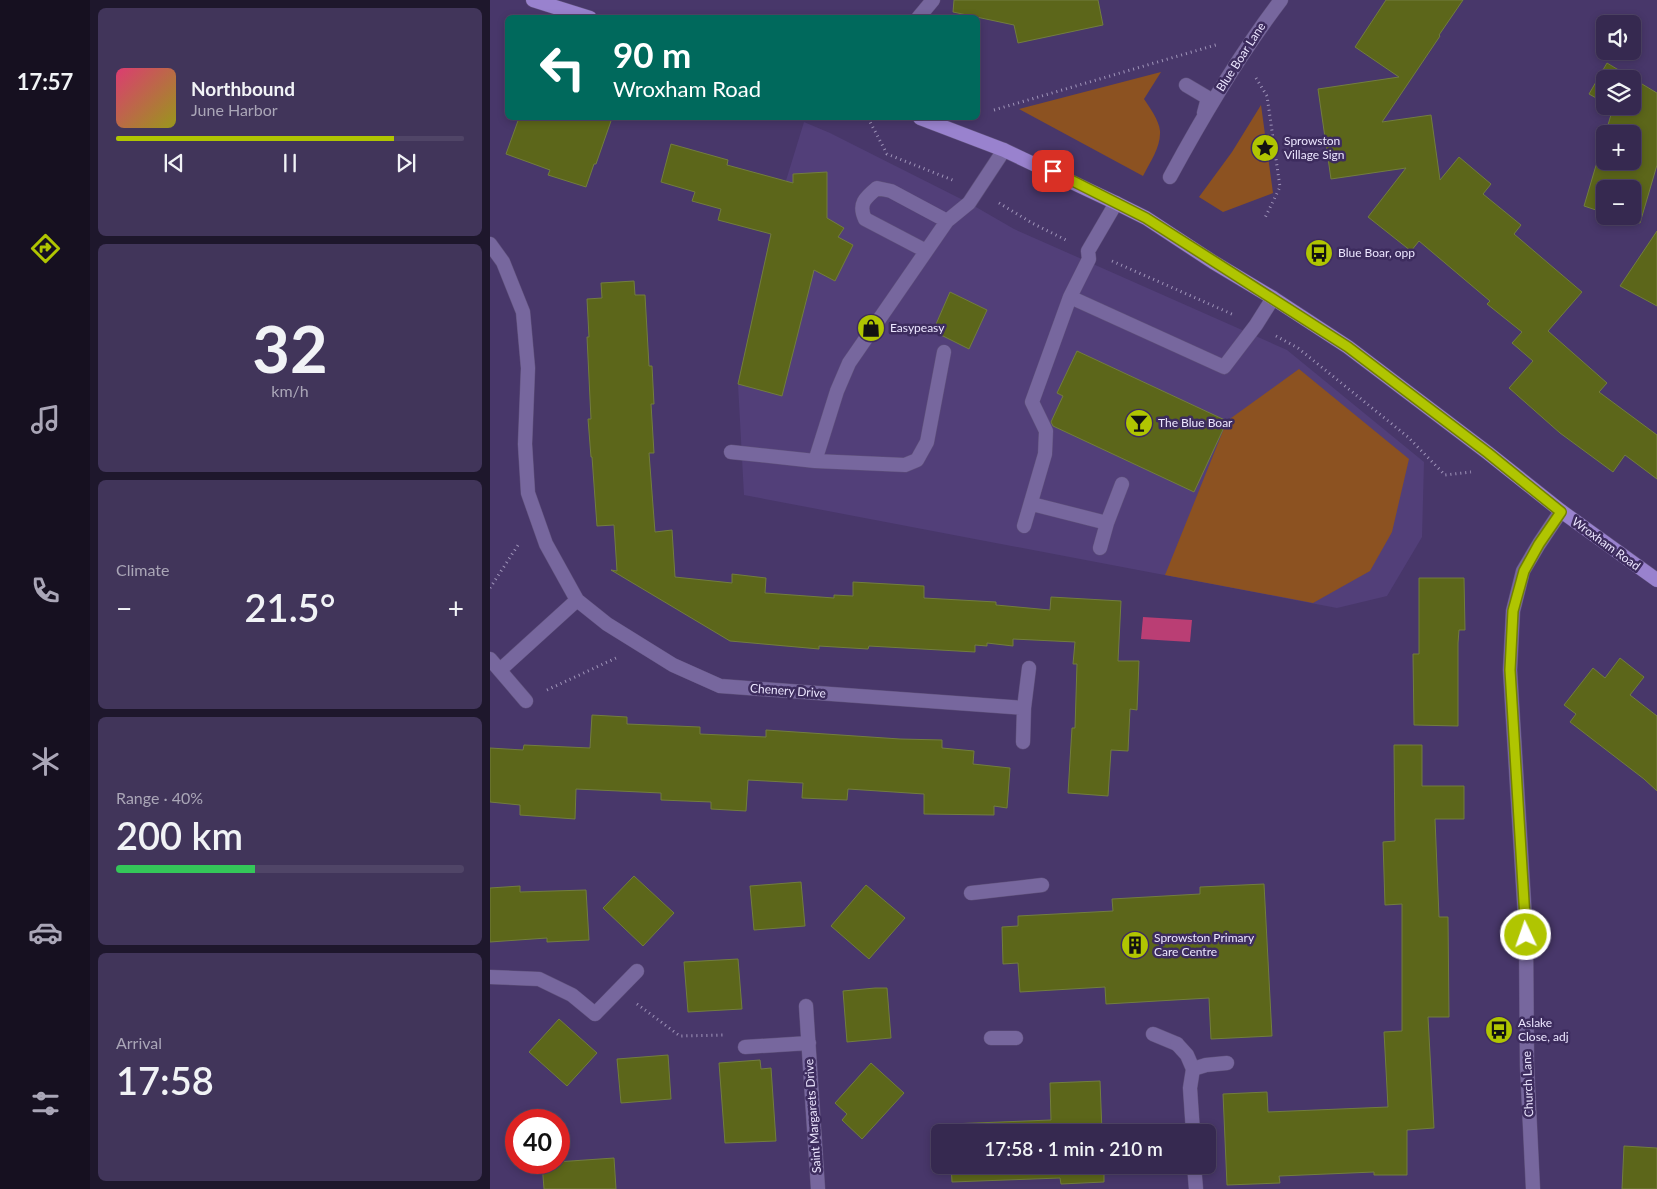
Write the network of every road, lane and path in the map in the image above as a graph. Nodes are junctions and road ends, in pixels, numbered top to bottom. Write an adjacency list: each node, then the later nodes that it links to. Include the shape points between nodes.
1 (533, 0): 4 (main road)
2 (933, 0): 5 (street)
3 (1281, 0): 6 (street, Blue Boar Lane)
4 (580, 15)
5 (920, 15)
6 (1242, 57): 8 (path, via 1220,44); 9 (street, Blue Boar Lane); 16 (path, via 1267,96 1278,168 1280,187)
7 (1186, 85): 9 (street, Blue Boar Lane, via 1208,98)
8 (994, 110)
9 (1203, 116): 13 (street, Blue Boar Lane)
10 (869, 120): 14 (path, via 887,154)
11 (925, 120): 12 (main road, Wroxham Road)
12 (1004, 150): 14 (street); 15 (main road, Wroxham Road)
13 (1170, 177)
14 (977, 190): 17 (street, via 969,203)
15 (1116, 202): 20 (street, via 1088,250 1089,259); 21 (main road, Wroxham Road)
16 (1264, 220)
17 (947, 221): 19 (street); 19 (street, via 891,191 877,188 863,202 861,210 865,219)
18 (490, 244): 28 (street, Chenery Drive, via 503,262 523,312 528,368 525,444 528,493)
19 (926, 251): 24 (street, via 849,363)
20 (1070, 297): 21 (street, via 1224,367); 26 (street, via 1032,402 1046,431 1045,454)
21 (1273, 298): 27 (main road, Wroxham Road, via 1348,347)
22 (944, 352): 24 (street, via 926,442 917,460 905,465)
23 (731, 452): 24 (street)
24 (815, 461)
25 (1122, 484): 29 (street)
26 (1032, 504): 29 (street); 30 (street)
27 (1561, 512): 32 (main road, Wroxham Road); 59 (street, Church Lane, via 1524,571 1513,611 1510,670 1526,935 1527,1064)
28 (537, 517): 33 (path); 34 (street, Chenery Drive, via 546,544)
29 (1107, 523): 31 (street)
30 (1024, 526)
31 (1100, 548)
32 (1657, 580)
33 (490, 588)
34 (577, 600): 35 (street, Chenery Drive); 38 (street)
35 (642, 646): 39 (path); 40 (street, Chenery Drive, via 673,665 720,686)
36 (490, 659): 38 (street)
37 (1029, 668): 40 (street)
38 (500, 670): 39 (street)
39 (526, 700)
40 (1024, 708): 41 (street)
41 (1023, 742)
42 (1042, 886): 43 (street)
43 (971, 893)
44 (637, 971): 46 (street)
45 (490, 977): 46 (street, via 539,979 572,995 595,1014)
46 (618, 990): 52 (path, via 680,1036 740,1035)
47 (806, 1006): 51 (street, Saint Margarets Drive)
48 (1154, 1034): 54 (street, via 1177,1044)
49 (991, 1038): 50 (street)
50 (1016, 1038)
51 (809, 1043): 52 (street, Saint Margarets Drive); 57 (street, Saint Margarets Drive)
52 (745, 1047)
53 (1227, 1063): 54 (street)
54 (1193, 1068): 55 (street, via 1190,1088)
55 (1192, 1124)
56 (1195, 1174): 58 (street)
57 (818, 1189)
58 (1196, 1189)
59 (1533, 1189)

